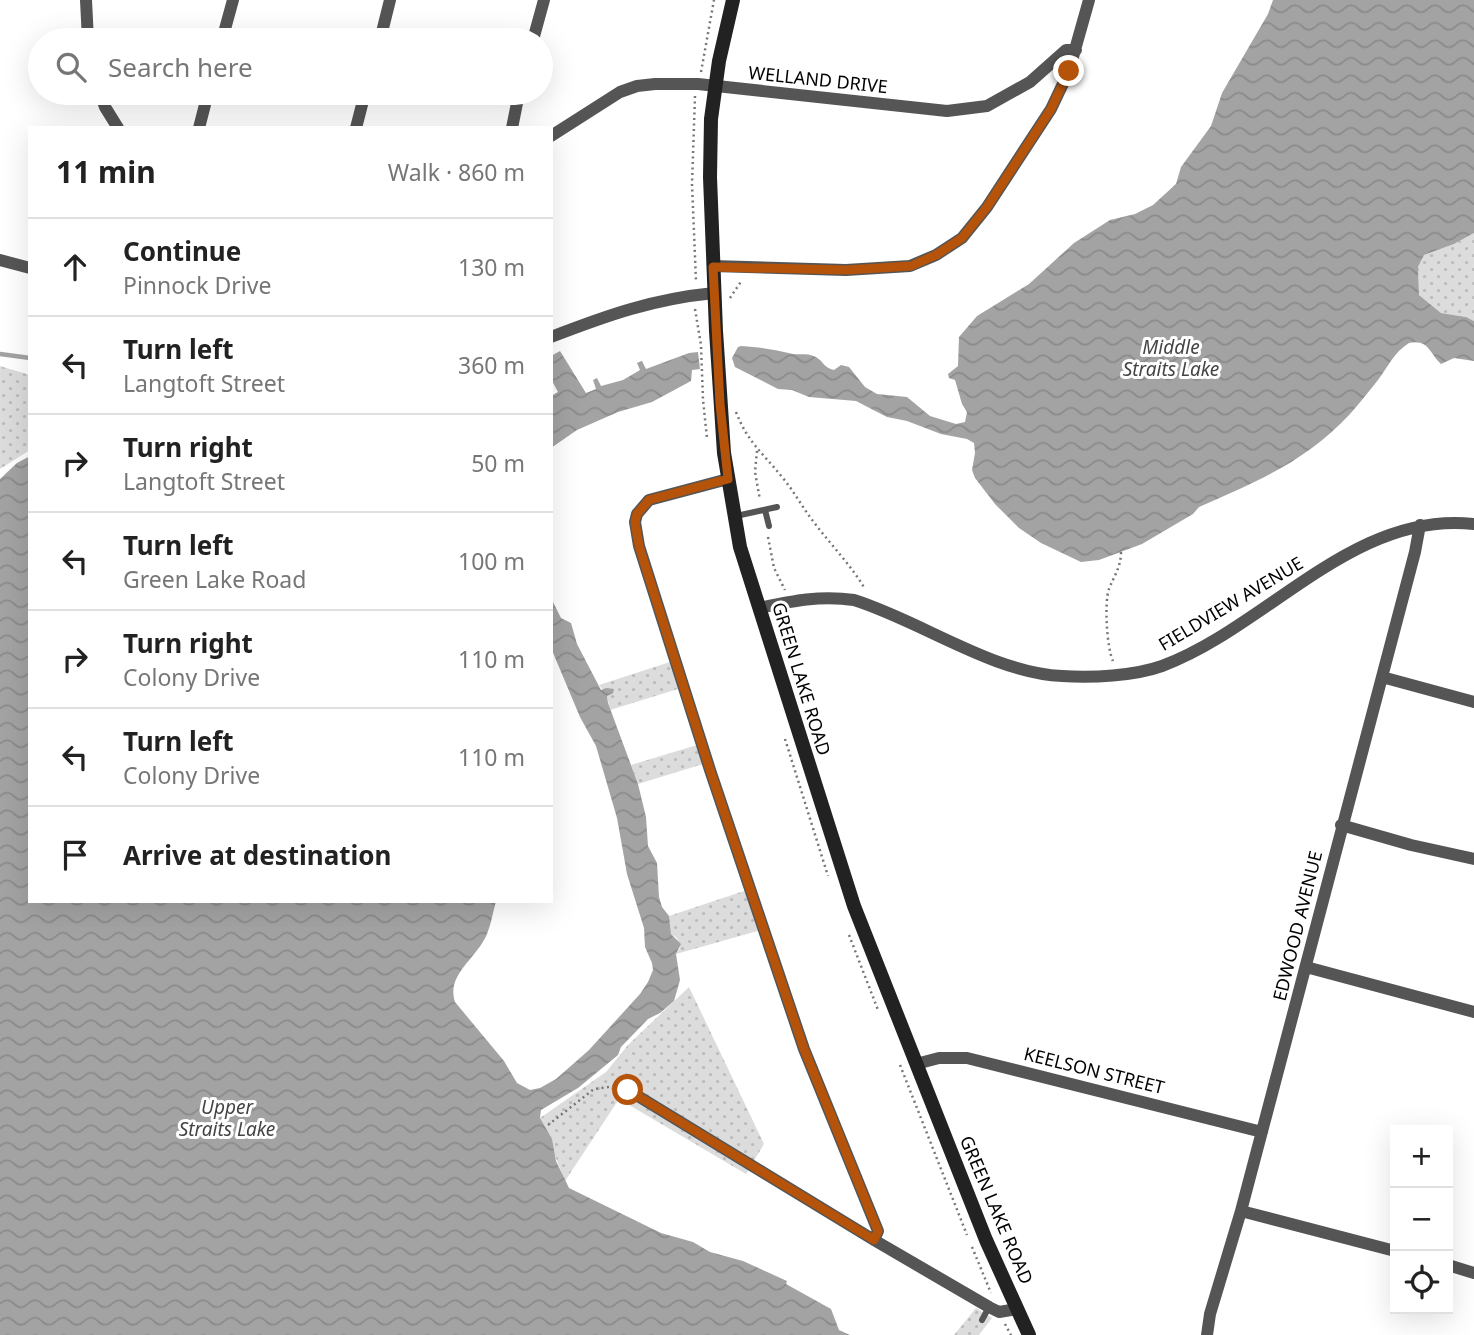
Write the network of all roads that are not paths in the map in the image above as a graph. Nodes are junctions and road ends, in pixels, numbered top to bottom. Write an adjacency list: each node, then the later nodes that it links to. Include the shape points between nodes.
1 (86, 0): 7 (street)
2 (233, 0): 8 (street)
3 (390, 0): 9 (street)
4 (544, 0): 10 (street)
5 (733, 0): 12 (street, GREEN LAKE ROAD)
6 (1089, 0): 11 (street)
7 (87, 28)
8 (225, 28)
9 (383, 28)
10 (537, 28)
11 (1076, 50): 12 (street, WELLAND DRIVE, via 1066,50 1030,82 987,106 947,111); 24 (street, via 1051,109 1023,153 962,238 944,249 911,266 846,270)
12 (716, 87): 21 (street, WELLAND DRIVE, via 685,83 637,86 601,102); 24 (street, GREEN LAKE ROAD, via 710,165)
13 (104, 105): 17 (street)
14 (205, 105): 18 (street)
15 (362, 105): 19 (street)
16 (517, 105): 20 (street)
17 (117, 126)
18 (200, 126)
19 (357, 126)
20 (512, 126)
21 (553, 135)
22 (0, 260): 23 (street)
23 (28, 267)
24 (713, 267): 25 (street, GREEN LAKE ROAD)
25 (714, 293): 26 (street, via 623,309); 27 (street, GREEN LAKE ROAD)
26 (553, 336)
27 (728, 479): 30 (street, GREEN LAKE ROAD); 45 (street, via 649,500 635,522 639,546 804,1049 878,1231)
28 (777, 507): 29 (lane)
29 (765, 510): 30 (lane); 33 (lane)
30 (734, 517): 34 (street, GREEN LAKE ROAD)
31 (1474, 524): 32 (street, FIELDVIEW AVENUE)
32 (1420, 525): 34 (street, FIELDVIEW AVENUE, via 1356,548 1253,616 1161,666 1104,677 1029,671 872,606 831,597); 35 (street, EDWOOD AVENUE)
33 (769, 526)
34 (759, 608): 41 (street, GREEN LAKE ROAD, via 854,906)
35 (1382, 677): 36 (street); 37 (street, EDWOOD AVENUE)
36 (1474, 702)
37 (1341, 825): 38 (street); 39 (street, EDWOOD AVENUE)
38 (1474, 859)
39 (1306, 967): 40 (street); 43 (street, EDWOOD AVENUE)
40 (1474, 1012)
41 (916, 1064): 43 (street, KEELSON STREET, via 967,1058); 50 (street, GREEN LAKE ROAD)
42 (628, 1090): 45 (street)
43 (1262, 1132): 44 (street, EDWOOD AVENUE)
44 (1241, 1211): 46 (street); 53 (street, EDWOOD AVENUE)
45 (874, 1240): 49 (street)
46 (1390, 1250)
47 (1453, 1267): 48 (street)
48 (1474, 1273)
49 (989, 1307): 50 (street, via 999,1312); 51 (lane)
50 (1017, 1308): 52 (street, GREEN LAKE ROAD)
51 (982, 1320)
52 (1029, 1335)
53 (1207, 1335)

